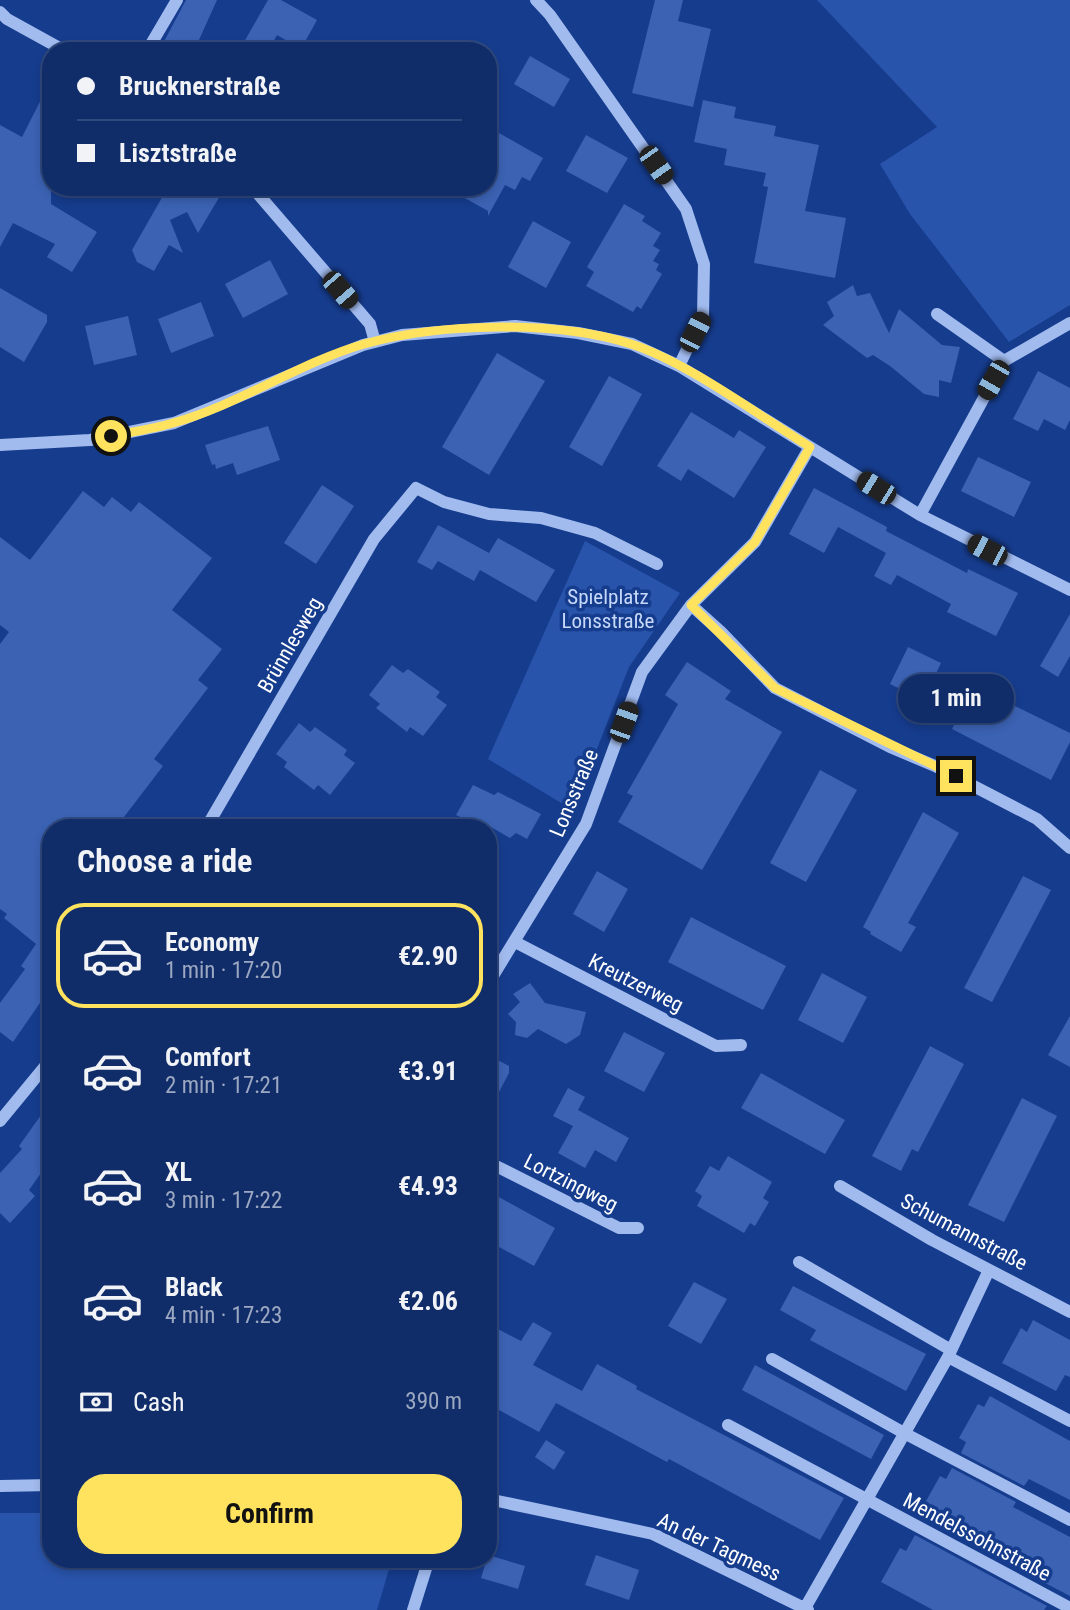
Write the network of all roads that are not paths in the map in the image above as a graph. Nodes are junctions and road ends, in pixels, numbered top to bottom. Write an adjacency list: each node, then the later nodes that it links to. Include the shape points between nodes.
1 (177, 0): 5 (street)
2 (536, 0): 11 (street, via 686,209 704,264 704,316)
3 (1, 12): 4 (street)
4 (49, 42)
5 (152, 42)
6 (260, 196): 9 (street, via 370,324)
7 (937, 314): 10 (street)
8 (1070, 323): 10 (street)
9 (375, 342): 11 (street, via 402,335 515,326 632,344); 12 (street, via 174,423 90,440)
10 (1004, 361): 14 (street)
11 (678, 366): 13 (street)
12 (0, 445)
13 (810, 447): 14 (street); 17 (street, Lonsstraße, via 755,542)
14 (920, 515): 16 (street)
15 (657, 564): 18 (street, Brünnlesweg, via 595,533 541,518 489,514 444,502 416,488 374,539)
16 (1070, 590)
17 (691, 605): 19 (street, via 775,688 1037,820); 20 (street, Lonsstraße, via 642,672 586,824)
18 (211, 819)
19 (1070, 848)
20 (515, 942): 21 (street, Lonsstraße); 22 (street, Kreutzerweg, via 716,1046)
21 (497, 970)
22 (741, 1045)
23 (42, 1070): 24 (street)
24 (0, 1121)
25 (497, 1167): 27 (street, Lortzingweg, via 619,1228)
26 (840, 1186): 29 (street, Schumannstraße)
27 (638, 1228)
28 (799, 1262): 31 (street)
29 (989, 1269): 30 (street, Schumannstraße); 31 (street)
30 (1070, 1311)
31 (949, 1353): 33 (street); 35 (street)
32 (772, 1359): 35 (street)
33 (1070, 1421)
34 (728, 1425): 39 (street, Mendelssohnstraße)
35 (904, 1433): 39 (street); 40 (street)
36 (42, 1485): 37 (street)
37 (0, 1486)
38 (497, 1501): 43 (street, An der Tagmess, via 653,1534)
39 (865, 1501): 42 (street, Mendelssohnstraße); 43 (street)
40 (1070, 1520)
41 (426, 1568): 44 (street)
42 (1070, 1608)
43 (806, 1609)
44 (413, 1610)

